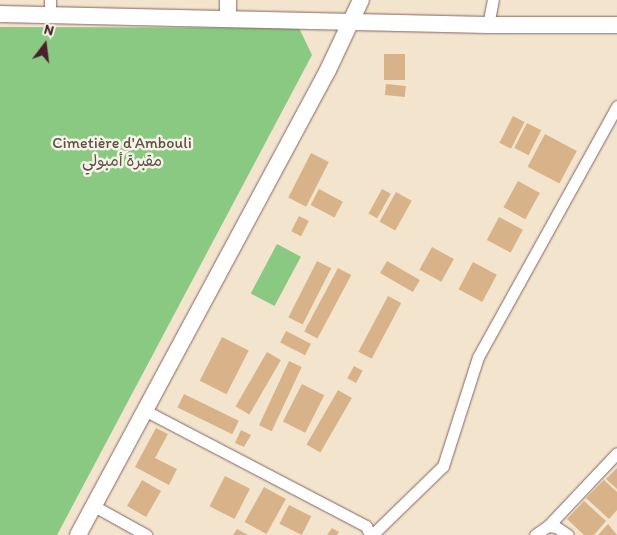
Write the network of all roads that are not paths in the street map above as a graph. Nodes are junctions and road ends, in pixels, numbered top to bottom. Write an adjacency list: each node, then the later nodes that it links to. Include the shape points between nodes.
1 (228, 0): 6 (main road)
2 (362, 0): 7 (main road)
3 (493, 0): 8 (street)
4 (50, 7): 5 (main road); 6 (main road)
5 (0, 14)
6 (228, 18): 7 (main road)
7 (352, 22): 8 (main road); 11 (main road)
8 (488, 25): 9 (main road)
9 (617, 25)
10 (617, 106): 17 (street, via 478,357 443,466)
11 (146, 411): 13 (main road); 17 (street, via 366,526)
12 (617, 453): 14 (street)
13 (94, 506): 15 (main road); 16 (street)
14 (548, 526): 18 (street); 19 (street)
15 (78, 535)
16 (146, 535)
17 (371, 535)
18 (535, 535)
19 (568, 535)

